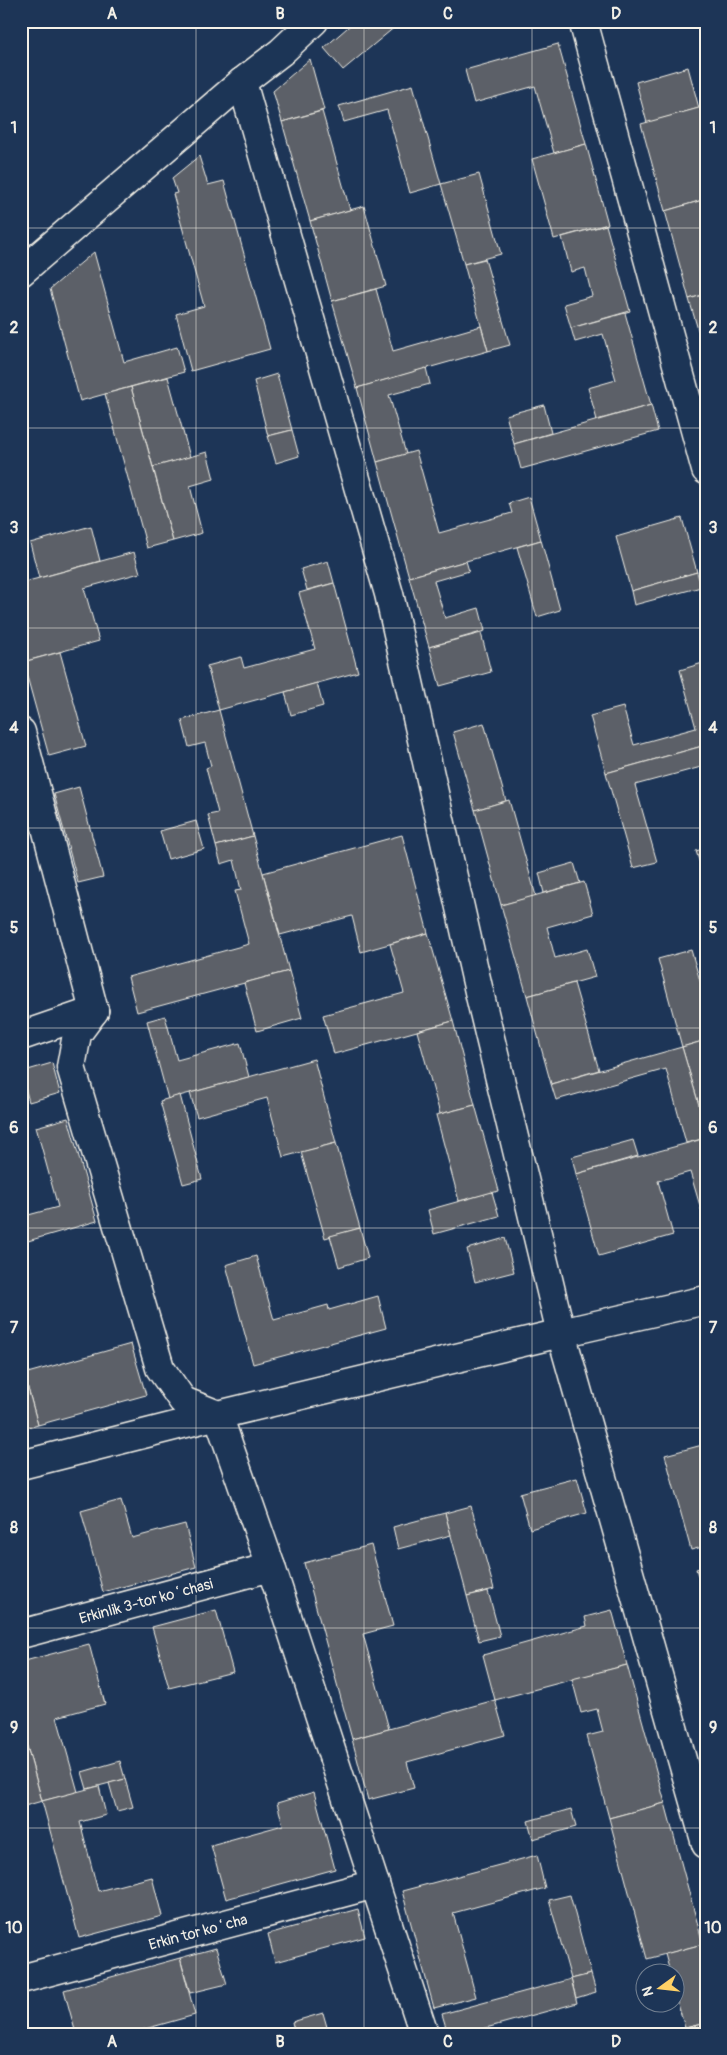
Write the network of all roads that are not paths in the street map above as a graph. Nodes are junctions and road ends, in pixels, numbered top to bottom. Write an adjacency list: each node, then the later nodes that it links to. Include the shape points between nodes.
1 (314, 21): 3 (street)
2 (583, 21): 5 (street)
3 (242, 82): 4 (street); 11 (street, via 389,594)
4 (21, 272)
5 (706, 470)
6 (21, 732): 7 (street)
7 (29, 797): 8 (street)
8 (94, 1010): 9 (street); 12 (street, via 76,1034 71,1067 160,1368 183,1401)
9 (21, 1036)
10 (706, 1300): 11 (street)
11 (561, 1333): 12 (street); 16 (street)
12 (218, 1415): 13 (street); 14 (street)
13 (21, 1465)
14 (271, 1567): 15 (street, Erkinlik 3-tor koʻchasi); 17 (street)
15 (21, 1634)
16 (706, 1844)
17 (375, 1884): 18 (street, Erkin tor koʻcha); 19 (street)
18 (21, 1979)
19 (424, 2034)

